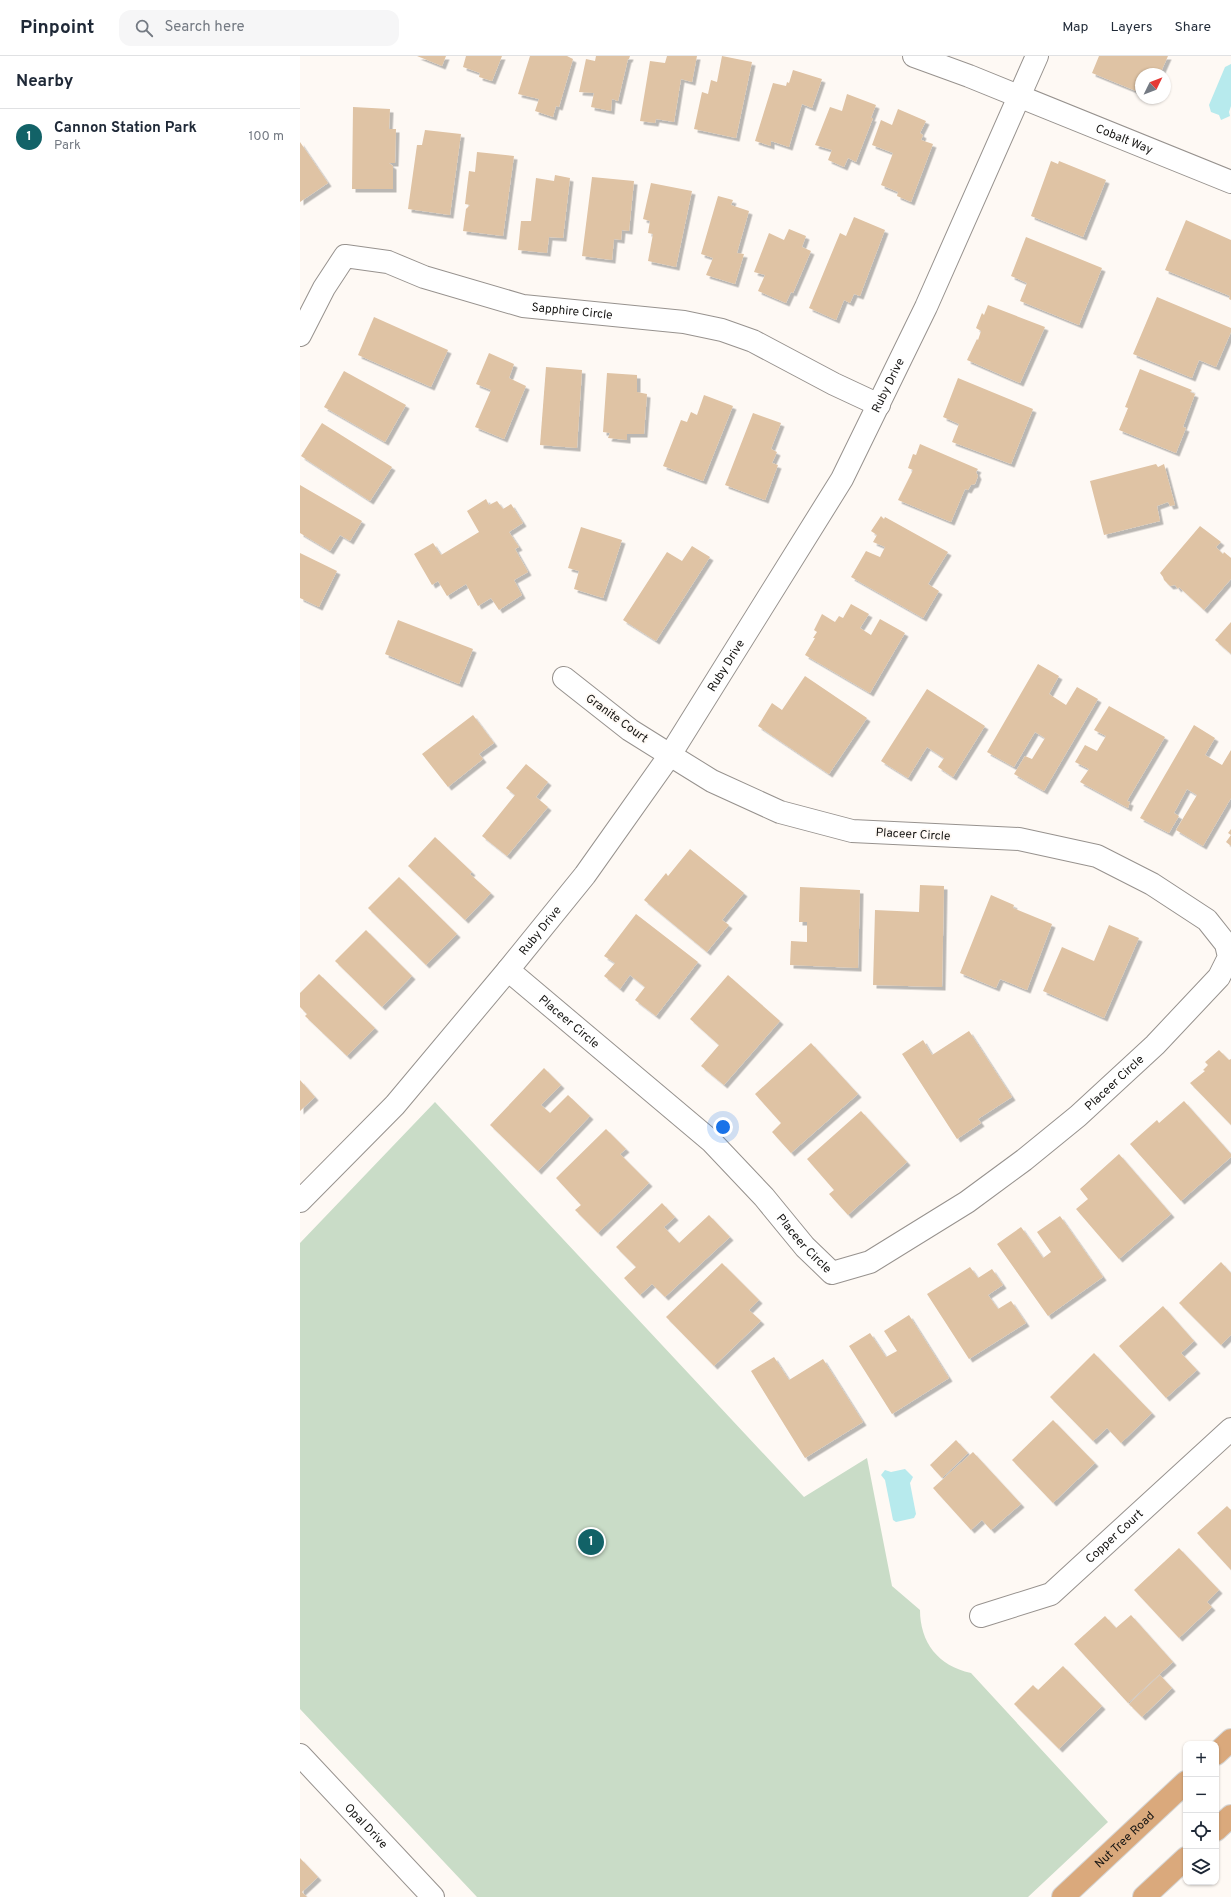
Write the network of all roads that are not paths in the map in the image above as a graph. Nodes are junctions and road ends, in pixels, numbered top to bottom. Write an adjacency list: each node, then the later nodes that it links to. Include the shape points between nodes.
1 (914, 56): 3 (street, Cobalt Way)
2 (1037, 56): 3 (street, Ruby Drive)
3 (1018, 96): 4 (street, Cobalt Way); 6 (street, Ruby Drive, via 926,307)
4 (1231, 182)
5 (300, 335): 6 (street, Sapphire Circle, via 324,288 345,256 388,262 424,277 523,306 684,322 722,330 753,341)
6 (879, 406): 8 (street, Ruby Drive, via 842,479)
7 (564, 678): 8 (street, Granite Court, via 630,730)
8 (670, 756): 9 (street, Ruby Drive, via 584,876); 9 (street, Placeer Circle, via 712,781 780,812 852,830 1019,839 1097,856 1152,884 1207,920 1226,944 1229,957 1219,977 1155,1045 1078,1116 1024,1160 967,1202 870,1262 832,1273 805,1247 764,1197 711,1141)
9 (508, 970): 10 (street, Ruby Drive, via 395,1105)
10 (300, 1201)
11 (1231, 1429): 12 (street, Copper Court, via 1051,1594)
12 (981, 1616)
13 (1231, 1740): 14 (main road)
14 (1219, 1751)
15 (300, 1755): 20 (street, Opal Drive)
16 (1183, 1785): 21 (main road, Nut Tree Road)
17 (1231, 1816): 18 (main road)
18 (1219, 1827)
19 (1183, 1861): 22 (main road)
20 (433, 1897)
21 (1063, 1897)
22 (1144, 1897)

